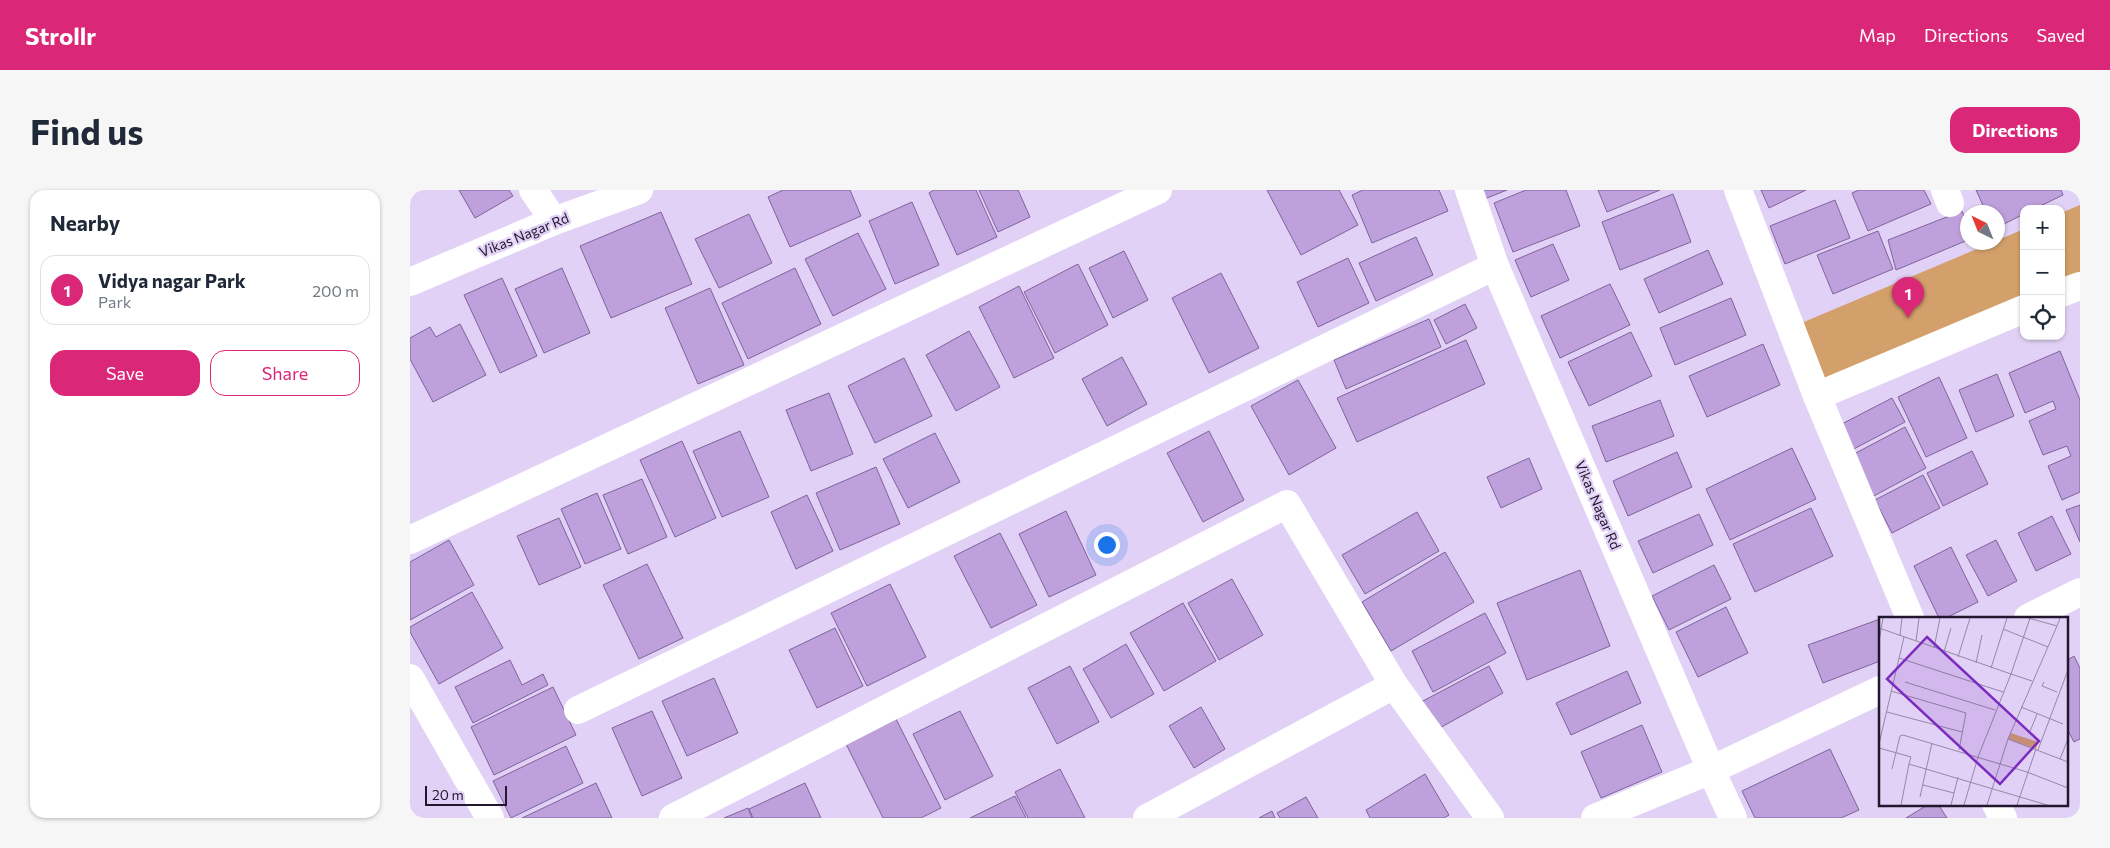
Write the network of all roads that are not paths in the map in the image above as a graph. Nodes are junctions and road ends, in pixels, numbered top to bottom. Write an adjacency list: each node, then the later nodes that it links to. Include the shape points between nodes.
1 (534, 190): 6 (street)
2 (639, 190): 6 (street, Vikas Nagar Rd)
3 (1158, 190): 13 (street)
4 (1469, 190): 7 (street, Vikas Nagar Rd)
5 (1738, 190): 12 (street)
6 (554, 221): 8 (street, Vikas Nagar Rd)
7 (1495, 266): 20 (street); 21 (street, Vikas Nagar Rd)
8 (410, 282)
9 (2080, 286): 10 (street)
10 (2065, 292)
11 (2020, 311): 12 (street)
12 (1817, 396): 15 (street)
13 (410, 540)
14 (2080, 592): 16 (street)
15 (1910, 617)
16 (2030, 617)
17 (410, 678): 23 (street)
18 (1394, 685): 24 (street, via 1287,504); 25 (street); 26 (street)
19 (1879, 690): 21 (street)
20 (578, 710)
21 (1711, 770): 27 (street); 28 (street, Vikas Nagar Rd)
22 (1997, 806): 29 (street)
23 (490, 818)
24 (673, 818)
25 (1147, 818)
26 (1490, 818)
27 (1595, 818)
28 (1733, 818)
29 (2003, 818)

